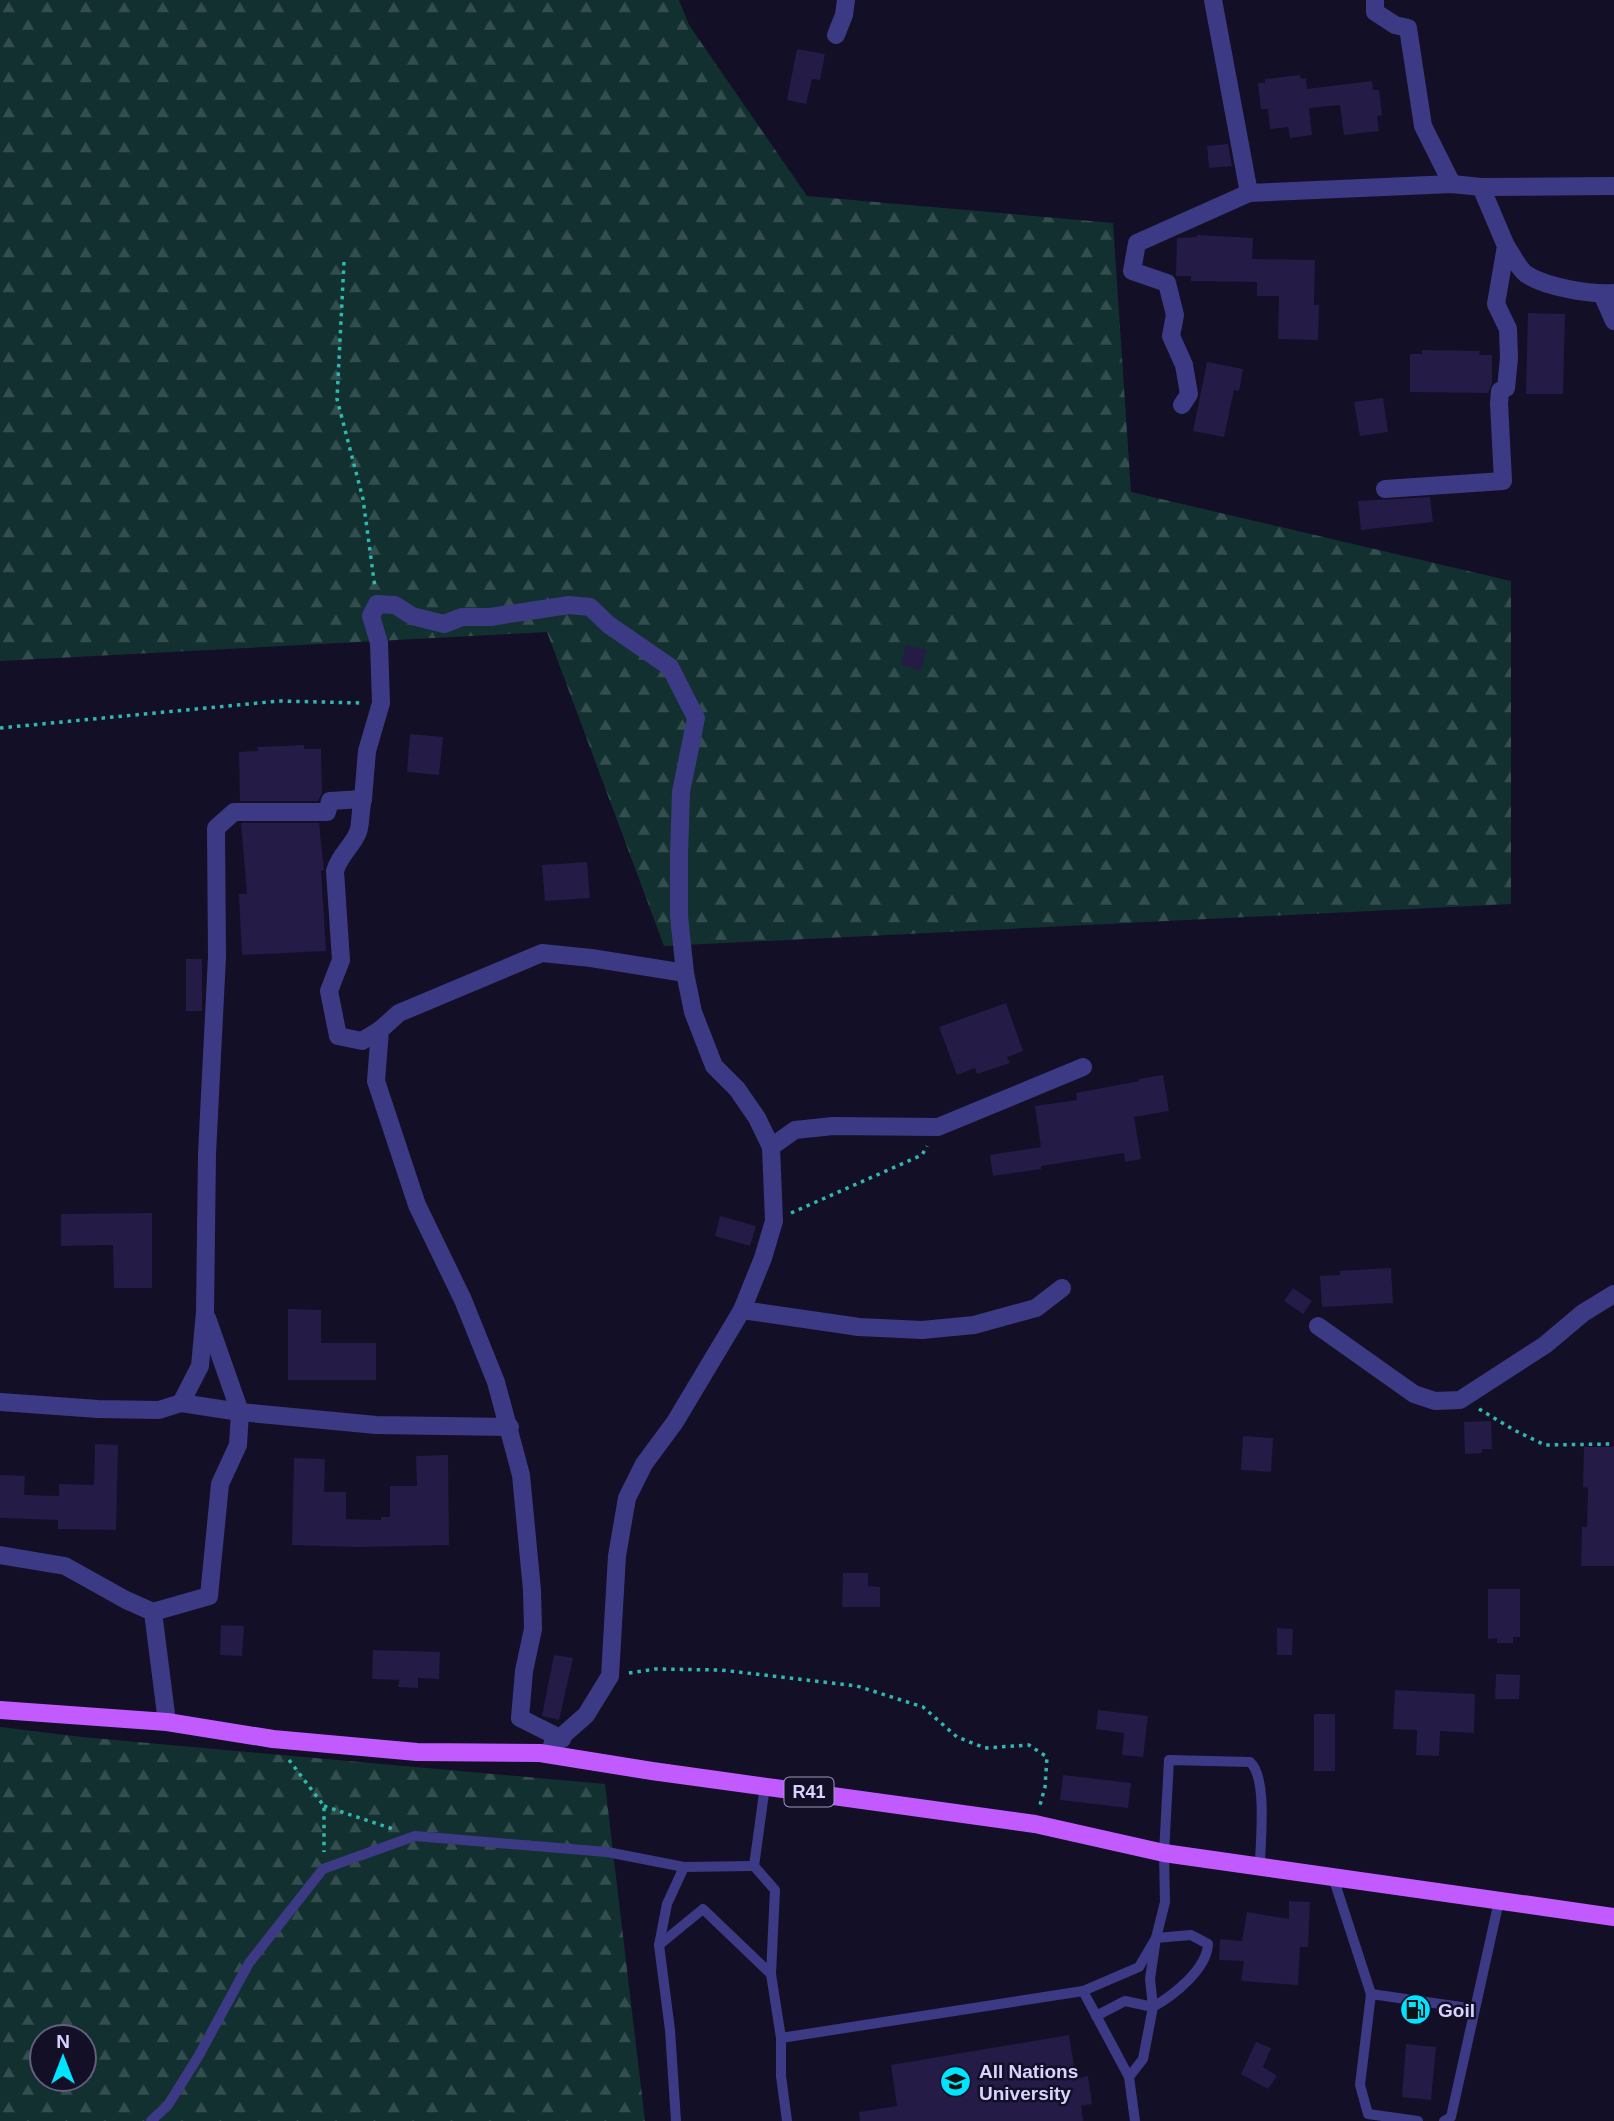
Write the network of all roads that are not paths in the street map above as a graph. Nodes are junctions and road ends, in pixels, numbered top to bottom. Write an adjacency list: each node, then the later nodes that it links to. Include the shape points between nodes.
1 (846, 0): 4 (street)
2 (1213, 0): 8 (street)
3 (1376, 0): 5 (street, via 1376,12 1408,28 1423,126)
4 (836, 35)
5 (1452, 184): 7 (street); 8 (street)
6 (1614, 186): 7 (street)
7 (1481, 187): 9 (street)
8 (1249, 193): 12 (street, via 1137,243 1132,271 1167,283 1175,315 1171,336 1184,365 1189,394)
9 (1506, 246): 10 (street, via 1525,273 1553,285); 13 (street, via 1496,304 1508,329 1506,388 1500,391 1499,403 1503,481)
10 (1608, 293): 11 (street)
11 (1614, 321)
12 (1182, 405)
13 (1385, 489)
14 (363, 799): 15 (street, via 366,751 382,704 379,643 371,616 377,604 395,605 412,616 444,624 462,617 569,605 590,607 670,667 696,718 681,793 679,916); 16 (street, via 359,831 335,871 341,960 329,990 338,1036 362,1041); 22 (street, via 330,801 327,812 234,812 216,828 217,957 206,1154)
15 (685, 973): 16 (street, via 542,953 399,1013); 18 (street, via 693,1012 714,1066 751,1108)
16 (380, 1030): 27 (street, via 376,1081 388,1118 417,1205 463,1300)
17 (1083, 1068): 18 (street, via 938,1127 794,1130)
18 (771, 1147): 21 (street, via 774,1221)
19 (1062, 1287): 21 (street, via 1035,1308 974,1325 922,1329 859,1327)
20 (1614, 1294): 23 (street, via 1460,1400 1436,1401 1414,1394)
21 (742, 1310): 32 (street, via 627,1498 617,1556 610,1676 586,1715)
22 (205, 1312): 25 (street, via 200,1366); 26 (street)
23 (1318, 1326)
24 (0, 1402): 25 (street, via 159,1410)
25 (181, 1403): 26 (street)
26 (240, 1412): 27 (street, via 376,1425); 29 (street, via 238,1445 220,1484 209,1596)
27 (510, 1427): 32 (street, via 522,1475 532,1590 533,1629 520,1718)
28 (0, 1555): 29 (street, via 65,1566)
29 (153, 1612): 31 (street)
30 (0, 1710): 31 (main road, R41)
31 (167, 1722): 33 (main road, R41, via 273,1739 417,1752)
32 (562, 1739): 33 (street)
33 (540, 1753): 34 (main road, R41)
34 (765, 1786): 35 (main road, R41, via 1035,1824); 36 (lane)
35 (1164, 1853): 37 (main road, R41); 37 (lane, via 1169,1760 1250,1762 1260,1785); 42 (lane, via 1165,1902)
36 (754, 1866): 38 (lane); 44 (lane, via 775,1890)
37 (1260, 1866): 39 (main road, R41)
38 (684, 1867): 43 (lane, via 667,1905); 52 (lane, via 607,1852 415,1836 323,1869 249,1963 168,2105)
39 (1333, 1876): 40 (main road, R41); 46 (lane)
40 (1499, 1901): 41 (main road, R41); 48 (lane)
41 (1614, 1917)
42 (1156, 1938): 45 (lane, via 1139,1967); 47 (lane, via 1150,1979); 47 (lane, via 1191,1935 1208,1944 1207,1954 1173,1996)
43 (659, 1945): 44 (lane, via 703,1909); 53 (lane)
44 (771, 1973): 50 (lane)
45 (1083, 1992): 49 (lane); 50 (lane)
46 (1371, 1994): 48 (lane); 56 (lane, via 1360,2085 1368,2114)
47 (1153, 2007): 49 (lane, via 1125,2001); 51 (lane, via 1143,2059)
48 (1475, 2010): 57 (lane, via 1451,2117)
49 (1096, 2016): 51 (lane)
50 (781, 2038): 54 (lane)
51 (1129, 2077): 55 (lane)
52 (151, 2121)
53 (676, 2121)
54 (787, 2121)
55 (1135, 2121)
56 (1418, 2121)
57 (1444, 2121)

